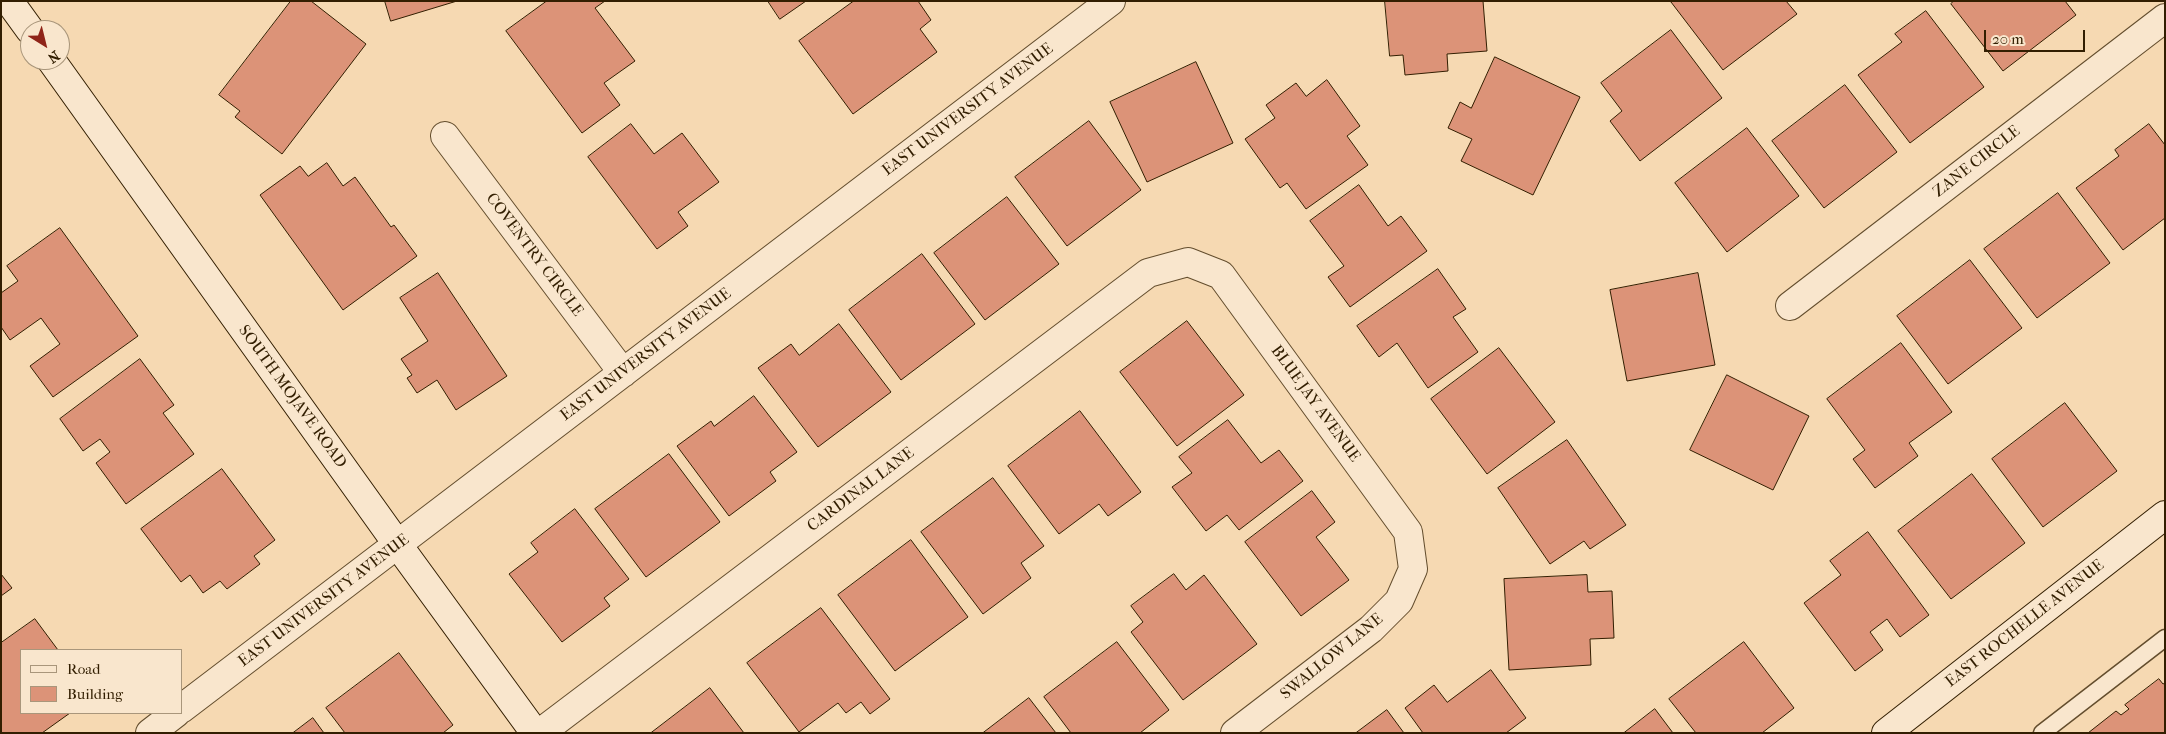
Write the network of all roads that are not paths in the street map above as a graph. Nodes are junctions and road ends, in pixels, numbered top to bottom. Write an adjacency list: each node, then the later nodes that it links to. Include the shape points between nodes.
1 (9, 1): 4 (street)
2 (1111, 1): 9 (street, EAST UNIVERSITY AVENUE)
3 (2165, 18): 8 (street, ZANE CIRCLE)
4 (23, 20)
5 (58, 70): 11 (street, SOUTH MOJAVE ROAD)
6 (445, 136): 9 (street, COVENTRY CIRCLE)
7 (1188, 262): 12 (street, BLUE JAY AVENUE, via 1221,275 1408,532); 18 (street, CARDINAL LANE, via 1148,273)
8 (1790, 306)
9 (623, 373): 11 (street, EAST UNIVERSITY AVENUE)
10 (2165, 515): 20 (street, EAST ROCHELLE AVENUE)
11 (398, 545): 14 (street, EAST UNIVERSITY AVENUE); 17 (street, SOUTH MOJAVE ROAD)
12 (1413, 569): 19 (street, SWALLOW LANE, via 1399,600 1371,629)
13 (2165, 638): 21 (lane)
14 (182, 708)
15 (175, 714): 16 (street)
16 (150, 733)
17 (535, 733)
18 (540, 733)
19 (1235, 733)
20 (1886, 733)
21 (2042, 733)

